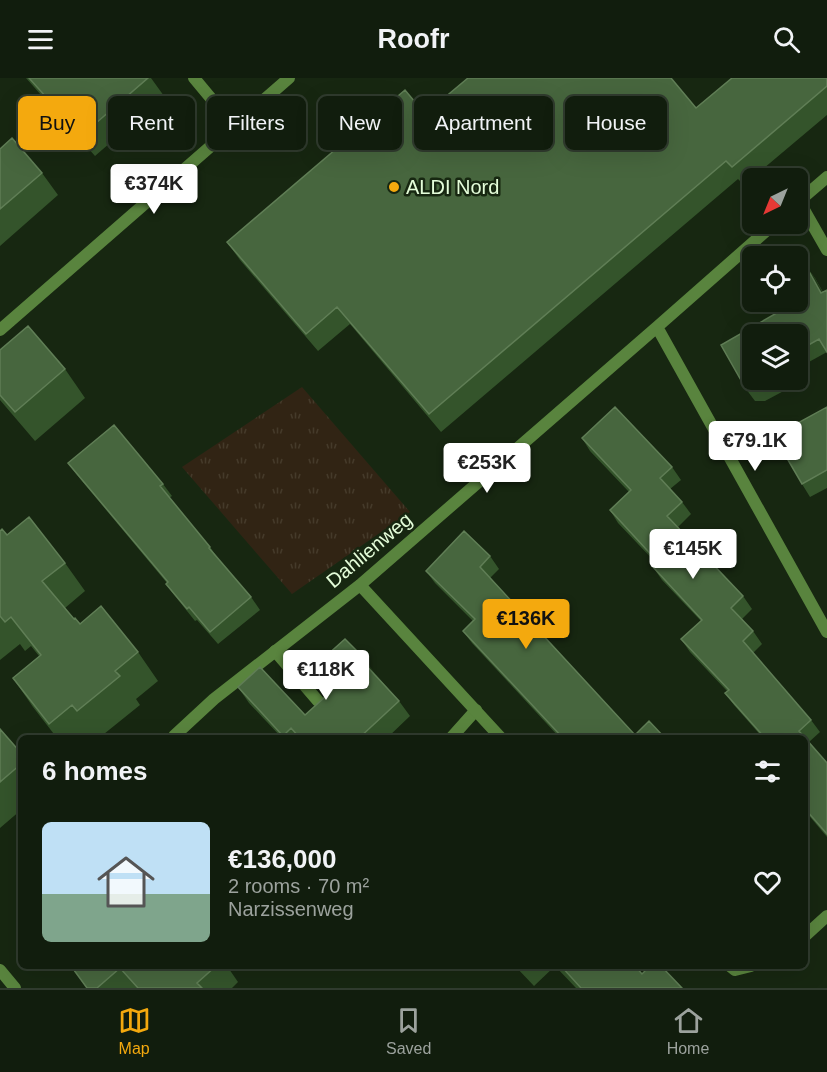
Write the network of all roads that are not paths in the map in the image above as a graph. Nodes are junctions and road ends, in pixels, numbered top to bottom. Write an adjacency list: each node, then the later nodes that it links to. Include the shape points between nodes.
1 (194, 78): 3 (street)
2 (289, 78): 4 (street)
3 (209, 96)
4 (268, 96)
5 (207, 150): 12 (street)
6 (827, 177): 7 (street)
7 (808, 193)
8 (808, 219): 10 (street)
9 (763, 234): 11 (street, Dahlienweg)
10 (827, 250)
11 (657, 327): 13 (street, Dahlienweg); 14 (street)
12 (0, 330)
13 (360, 585): 15 (street, Dahlienweg); 17 (street)
14 (827, 632)
15 (274, 651): 16 (street); 18 (street, Dahlienweg)
16 (318, 701)
17 (476, 710): 19 (street); 20 (street)
18 (175, 735)
19 (453, 735)
20 (498, 735)
21 (827, 916): 22 (street)
22 (808, 933)
23 (0, 970): 24 (street)
24 (15, 988)

